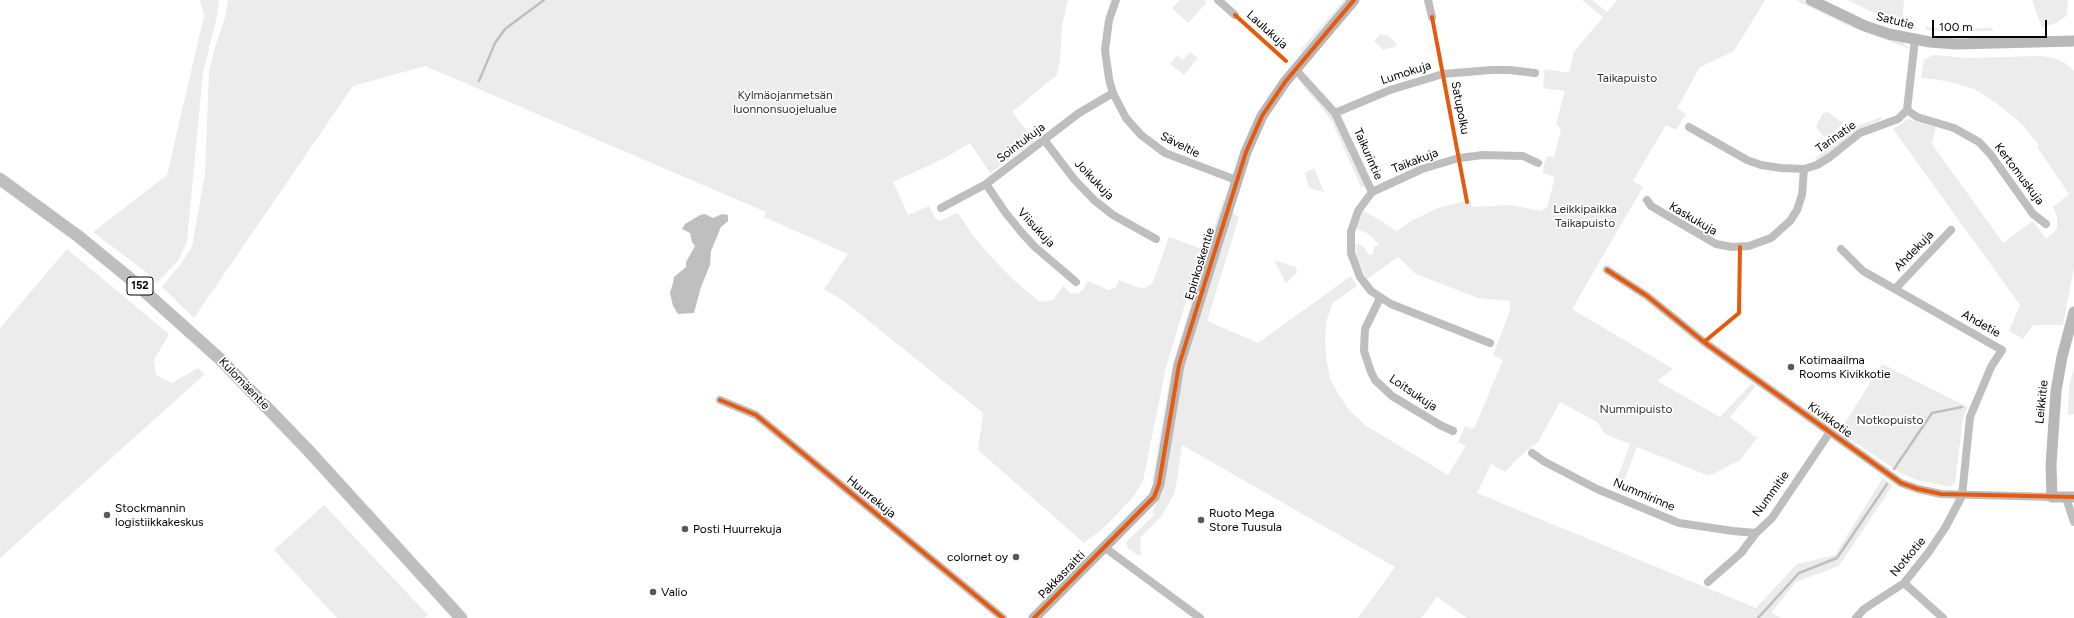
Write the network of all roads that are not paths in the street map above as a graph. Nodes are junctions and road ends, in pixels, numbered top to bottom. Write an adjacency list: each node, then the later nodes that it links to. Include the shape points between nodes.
1 (1116, 0): 12 (street, Säveltie, via 1109,20 1105,50 1108,79)
2 (1218, 0): 6 (street, Laulukuja)
3 (1354, 0): 10 (street, Epinkoskentie)
4 (1428, 0): 7 (street)
5 (1811, 0): 8 (street, Satutie, via 1865,26)
6 (1235, 15)
7 (1432, 17)
8 (1915, 40): 9 (street, Satutie, via 1956,44); 13 (street)
9 (2074, 41)
10 (1296, 69): 14 (street, Taikurintie); 20 (street, Epinkoskentie, via 1259,122)
11 (1535, 73): 14 (street, Lumokuja, via 1484,70 1443,74 1390,90)
12 (1113, 93): 16 (street, Sointukuja, via 1079,113); 20 (street, Säveltie, via 1133,126 1157,148 1175,158)
13 (1907, 110): 18 (street, Tarinatie, via 1898,119 1860,133 1825,161); 25 (street, Kertomuskuja, via 1918,117 1954,128 1979,142 1992,155 2033,214)
14 (1335, 114): 22 (street, Taikurintie)
15 (1689, 126): 18 (street, Tarinatie, via 1755,163 1781,168)
16 (1044, 140): 21 (street, Sointukuja); 27 (street, Joikukuja, via 1094,200 1113,215)
17 (1538, 163): 22 (street, Taikakuja, via 1523,156 1483,155 1459,158 1422,169)
18 (1804, 168): 23 (street, Kaskukuja, via 1800,200 1790,221 1771,238 1749,246 1732,247 1716,244 1651,206)
19 (0, 179): 47 (main road, Kulomäentie / 152, via 134,281 220,358)
20 (1236, 180): 44 (street, Epinkoskentie, via 1178,371 1157,490 1146,507)
21 (986, 184): 24 (street, Sointukuja); 30 (street, Viisukuja, via 1022,233)
22 (1372, 192): 32 (street, Taikurintie, via 1353,221 1351,253 1360,277)
23 (1647, 200)
24 (941, 208)
25 (2046, 224)
26 (1951, 230): 31 (street, Ahdekuja)
27 (1156, 239)
28 (1841, 249): 31 (street, Ahdetie, via 1863,271)
29 (1607, 270): 37 (street, Kivikkotie, via 1647,296 1704,342)
30 (1076, 282)
31 (1895, 289): 39 (street, Ahdetie, via 2002,350 1991,367 1970,418)
32 (1380, 298): 34 (street, Taikurintie); 36 (street, Loitsukuja, via 1364,333 1364,351 1373,376 1394,397)
33 (2074, 312): 40 (street, Leikkitie, via 2062,356 2054,402)
34 (1490, 343)
35 (720, 400): 48 (street, Huurrekuja, via 756,415)
36 (1453, 431)
37 (1830, 432): 39 (street, Kivikkotie, via 1901,483 1941,494); 43 (street, Nummitie, via 1772,518)
38 (1532, 453): 43 (street, Nummirinne, via 1597,489 1679,523)
39 (1962, 496): 40 (street, Kivikkotie); 46 (street, Notkotie, via 1945,528)
40 (2052, 497): 41 (street, Kivikkotie)
41 (2070, 497): 42 (street)
42 (2074, 522)
43 (1756, 533): 45 (street, Nummitie, via 1741,553)
44 (1104, 547): 49 (street, Pakkasraitti); 50 (street)
45 (1708, 582)
46 (1904, 583): 51 (street, Notkotie, via 1864,609); 52 (street)
47 (461, 618)
48 (1003, 618)
49 (1034, 618)
50 (1200, 618)
51 (1856, 618)
52 (1943, 618)

